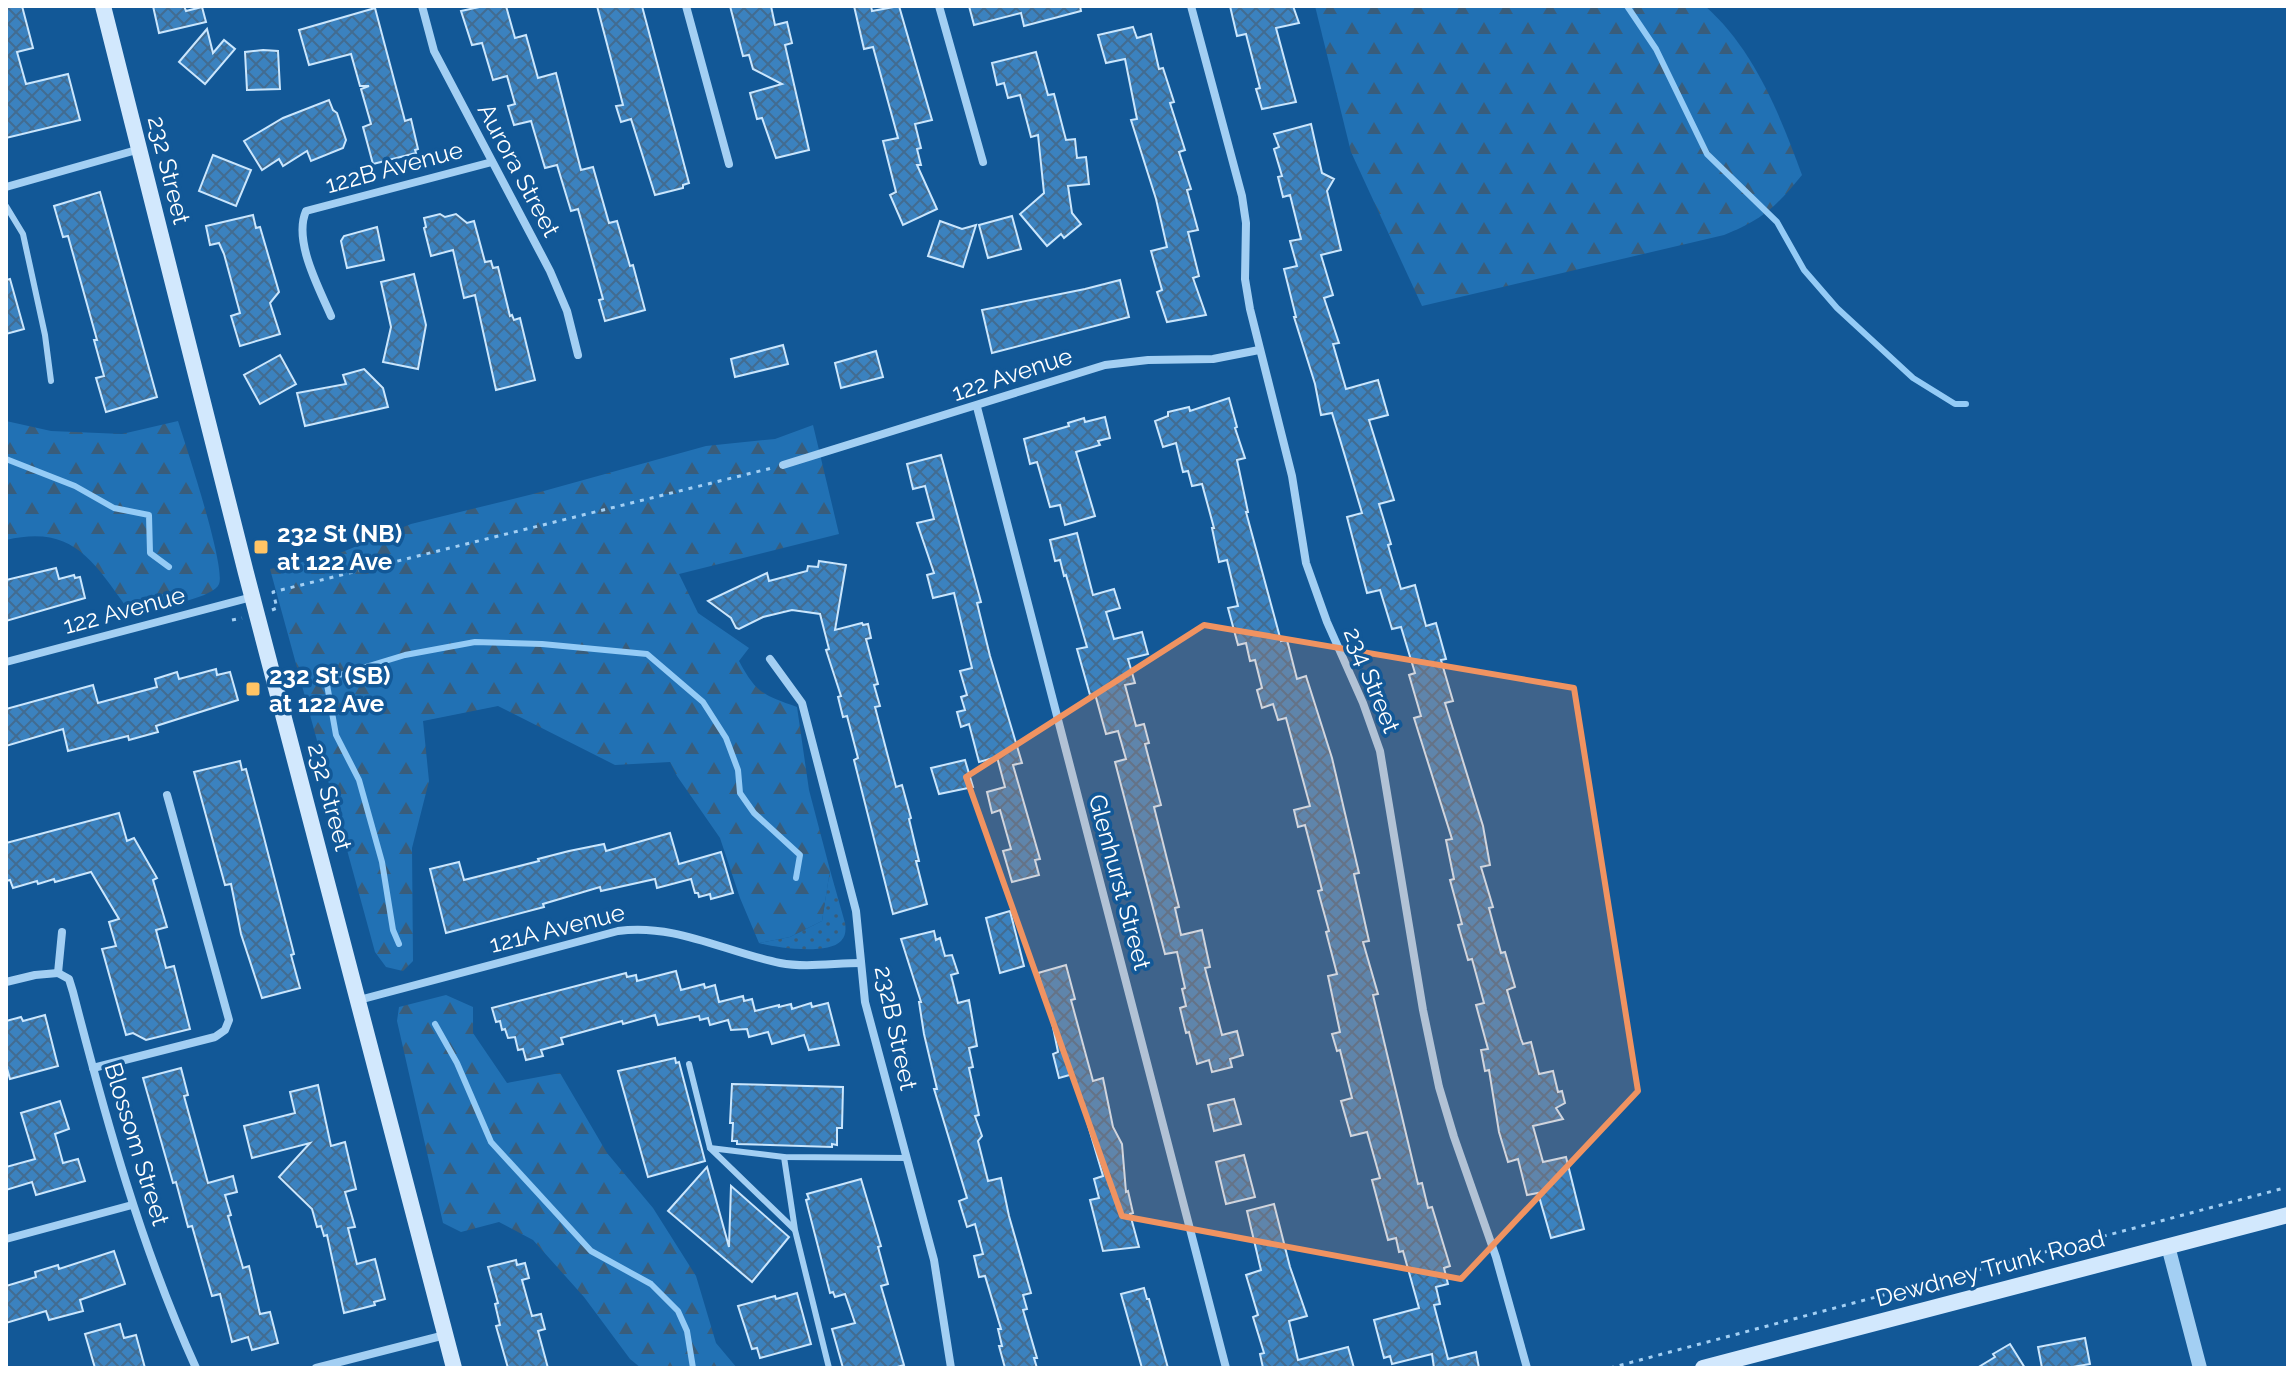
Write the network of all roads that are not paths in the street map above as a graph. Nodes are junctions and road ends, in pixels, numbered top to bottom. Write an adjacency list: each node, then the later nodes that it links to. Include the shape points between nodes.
1 (103, 6): 6 (main road, 232 Street)
2 (422, 6): 7 (street, Aurora Street, via 434,51)
3 (686, 6): 9 (street)
4 (939, 6): 8 (street)
5 (1191, 6): 13 (street, 234 Street, via 1242,196 1247,291)
6 (140, 149): 10 (street); 18 (main road, 232 Street)
7 (492, 162): 12 (street, 122B Avenue, via 306,211 302,234); 14 (street, Aurora Street, via 550,271)
8 (983, 162)
9 (729, 164)
10 (6, 187)
11 (6, 206): 15 (lane, via 23,234)
12 (331, 316)
13 (1259, 350): 16 (street, 122 Avenue, via 1213,359 1105,365); 44 (street, 234 Street, via 1292,476 1312,582 1380,751 1436,1074)
14 (578, 355)
15 (51, 381)
16 (977, 407): 17 (street, 122 Avenue); 43 (street, Glenhurst Street)
17 (783, 465)
18 (252, 597): 20 (street, 122 Avenue); 26 (main road, 232 Street)
19 (770, 659): 23 (street, 232B Street, via 802,703 856,911)
20 (6, 662)
21 (167, 795): 28 (street, via 229,1020 215,1037)
22 (62, 932): 24 (street)
23 (861, 963): 26 (street, 121A Avenue, via 785,964 676,933 637,928); 31 (street, 232B Street, via 865,1002)
24 (58, 973): 25 (street); 28 (street, Blossom Street, via 69,979)
25 (6, 982)
26 (359, 1000): 37 (main road, 232 Street)
27 (689, 1064): 29 (lane)
28 (93, 1068): 32 (street, Blossom Street)
29 (710, 1148): 30 (lane); 34 (lane)
30 (784, 1157): 31 (lane); 34 (lane)
31 (907, 1158): 42 (street, 232B Street, via 934,1260)
32 (132, 1205): 35 (street); 38 (street, Blossom Street)
33 (2288, 1215): 36 (main road, Dewdney Trunk Road)
34 (795, 1230): 41 (lane)
35 (6, 1239)
36 (2168, 1246): 45 (main road, Dewdney Trunk Road); 46 (street)
37 (445, 1335): 39 (street); 40 (main road, 232 Street)
38 (196, 1368)
39 (316, 1368)
40 (454, 1368)
41 (829, 1368)
42 (951, 1368)
43 (1226, 1368)
44 (1527, 1368)
45 (1703, 1368)
46 (2200, 1368)

